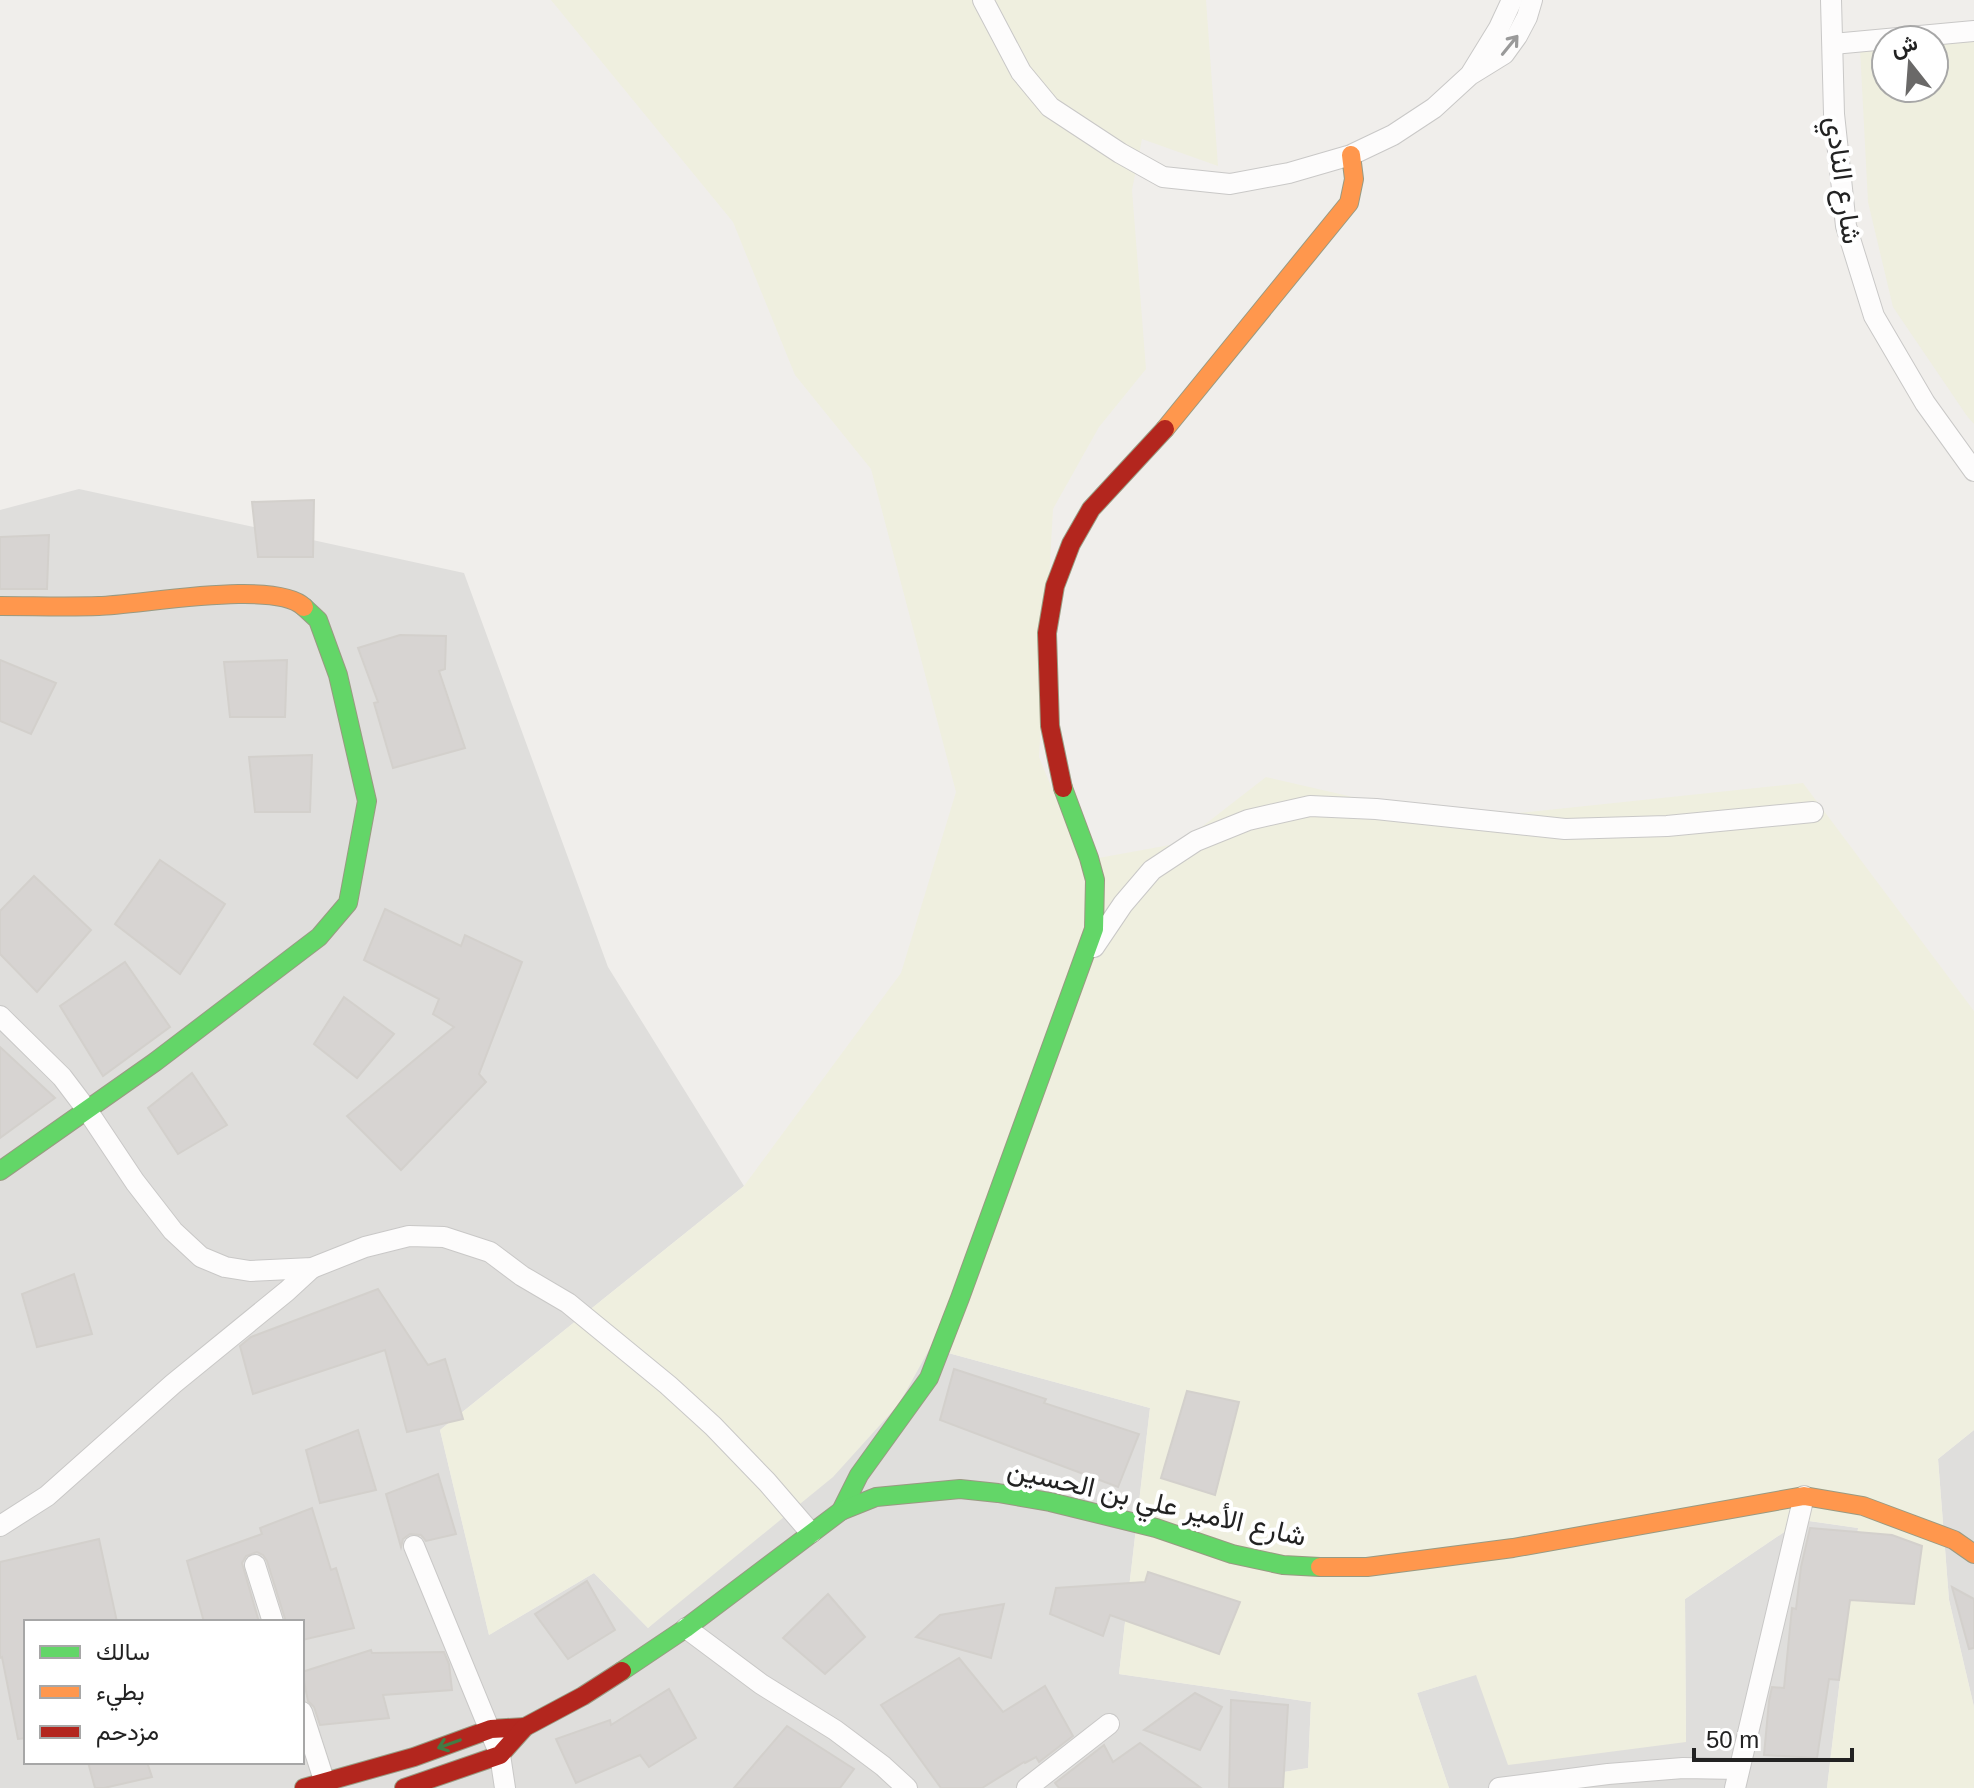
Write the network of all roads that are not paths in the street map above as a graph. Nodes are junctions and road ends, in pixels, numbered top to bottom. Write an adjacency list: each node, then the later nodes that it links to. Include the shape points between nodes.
1 (983, 0): 8 (street, via 1021,72 1050,107 1163,177 1230,184)
2 (1512, 0): 7 (street)
3 (1532, 0): 7 (street, one-way to 3, via 1504,54)
4 (1831, 0): 6 (street, شارع النادي)
5 (1974, 31): 6 (street)
6 (1833, 44): 9 (street, شارع النادي, via 1846,226 1874,316 1925,403)
7 (1470, 75): 8 (street, via 1434,108)
8 (1351, 155): 12 (street, via 1356,171 1349,203 1174,420 1091,509 1055,586 1047,633 1050,726 1061,781 1095,880 1094,929)
9 (1974, 471)
10 (0, 606): 14 (street, via 101,606 238,593 297,600 318,620 338,675 367,801 348,903 319,937)
11 (1813, 812): 12 (street, via 1565,829 1310,806 1248,820 1196,841 1152,870)
12 (1081, 967): 18 (street, via 929,1378 859,1475)
13 (0, 1016): 14 (street, via 62,1077)
14 (87, 1110): 15 (street); 16 (street, via 135,1182 201,1257 250,1271)
15 (0, 1171)
16 (312, 1268): 19 (street, via 47,1496); 20 (street, via 409,1236 444,1237 490,1252 568,1303 668,1385)
17 (1804, 1496): 18 (street, شارع الأمير علي بن الحسين, via 1513,1548 1333,1568 1232,1554 1156,1528 998,1493 916,1492 876,1497); 22 (street, شارع الأمير علي بن الحسين, via 1863,1506 1954,1540); 31 (street)
18 (841, 1511): 20 (street, شارع الأمير علي بن الحسين)
19 (0, 1526)
20 (811, 1533): 25 (street, شارع الأمير علي بن الحسين)
21 (414, 1546): 29 (street)
22 (1974, 1554)
23 (255, 1565): 24 (street)
24 (272, 1620)
25 (686, 1628): 28 (street, شارع الأمير علي بن الحسين); 36 (street, via 835,1730)
26 (304, 1718): 32 (street)
27 (1109, 1724): 37 (street)
28 (525, 1727): 29 (street, شارع الأمير علي بن الحسين); 30 (street, شارع الأمير علي بن الحسين)
29 (491, 1729): 30 (street); 32 (street, شارع الأمير علي بن الحسين, one-way to 32)
30 (500, 1755): 34 (street, شارع الأمير علي بن الحسين); 35 (street)
31 (1737, 1779): 38 (street, via 1683,1768)
32 (325, 1783): 33 (street, شارع الأمير علي بن الحسين)
33 (304, 1788)
34 (404, 1788)
35 (505, 1788)
36 (907, 1788)
37 (1027, 1788)
38 (1499, 1788)

